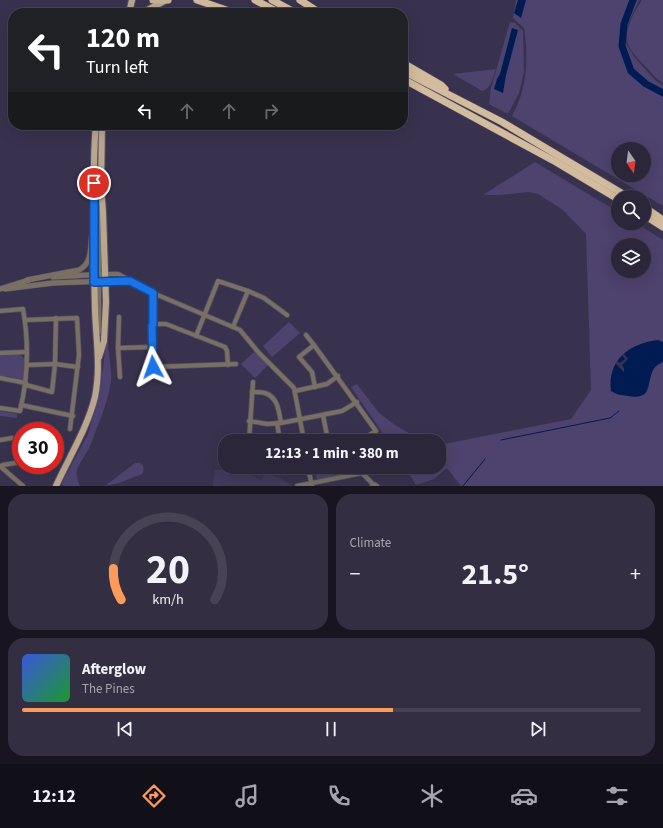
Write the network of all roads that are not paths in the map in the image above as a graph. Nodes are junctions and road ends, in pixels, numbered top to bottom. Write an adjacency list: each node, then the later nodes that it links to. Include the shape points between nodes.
1 (153, 0): 2 (highway)
2 (167, 0): 7 (main road)
3 (198, 0): 8 (highway)
4 (256, 0): 9 (highway)
5 (272, 0): 10 (highway)
6 (300, 0): 11 (highway)
7 (152, 8)
8 (221, 8)
9 (271, 8)
10 (287, 8)
11 (312, 8)
12 (408, 66): 17 (highway, via 441,85)
13 (408, 74): 17 (highway)
14 (408, 82): 16 (highway)
15 (408, 84): 16 (highway)
16 (422, 89): 21 (highway, via 556,162)
17 (454, 97): 20 (highway, via 502,122)
18 (96, 130): 22 (main road)
19 (102, 130): 27 (main road)
20 (616, 190)
21 (611, 196)
22 (94, 212): 27 (main road); 28 (street, via 86,265 79,270)
23 (651, 212): 25 (highway)
24 (651, 219): 26 (highway)
25 (663, 220)
26 (663, 227)
27 (102, 277): 28 (street); 29 (street); 29 (street, via 118,274); 30 (street); 48 (main road, via 97,346); 48 (main road, via 104,341)
28 (27, 280): 30 (street)
29 (130, 281): 32 (street)
30 (0, 290)
31 (248, 291): 34 (street, via 218,281); 35 (street, via 264,298); 40 (street)
32 (153, 293): 34 (street); 39 (street)
33 (0, 311): 38 (street, via 23,309)
34 (205, 315): 40 (street); 42 (street)
35 (287, 315)
36 (119, 317): 45 (street)
37 (56, 318): 38 (street); 49 (street); 53 (street, via 77,318)
38 (25, 320): 46 (street)
39 (153, 324): 42 (street, via 166,324); 44 (street)
40 (233, 326): 62 (street, via 240,330)
41 (306, 335): 43 (street)
42 (196, 336): 52 (street, via 225,347)
43 (314, 345): 56 (street); 61 (street, via 299,357 312,372)
44 (152, 347): 45 (street); 54 (street)
45 (118, 348): 57 (street)
46 (26, 352): 47 (street); 51 (street)
47 (0, 353)
48 (99, 359): 86 (main road, via 92,406)
49 (55, 364): 51 (street); 53 (street); 60 (street, via 52,392)
50 (236, 364): 52 (street)
51 (27, 365): 60 (street)
52 (228, 365): 54 (street)
53 (78, 367): 68 (street)
54 (153, 367): 55 (street)
55 (153, 375)
56 (338, 376): 61 (street, via 327,384); 64 (street)
57 (120, 377)
58 (0, 378): 60 (street)
59 (253, 382): 63 (street)
60 (26, 384): 65 (street)
61 (315, 387): 62 (street)
62 (295, 391): 69 (street)
63 (252, 392): 70 (street); 71 (street, via 265,393 277,404)
64 (356, 402): 67 (street, via 346,410); 77 (street, via 376,431)
65 (21, 405): 66 (street, via 20,412); 68 (street)
66 (0, 408)
67 (323, 415): 69 (street); 76 (street)
68 (73, 416): 72 (street)
69 (300, 419): 71 (street); 75 (street)
70 (249, 421): 71 (street); 73 (street)
71 (279, 423): 74 (street)
72 (70, 429)
73 (248, 434)
74 (280, 434)
75 (303, 434)
76 (327, 434)
77 (371, 434)
78 (12, 438): 79 (street)
79 (0, 440)
80 (12, 464): 81 (street)
81 (0, 466): 85 (street)
82 (310, 474): 83 (street)
83 (312, 484): 84 (street, via 362,473); 87 (street)
84 (372, 484): 88 (street)
85 (23, 486)
86 (56, 486)
87 (297, 486)
88 (377, 486)

